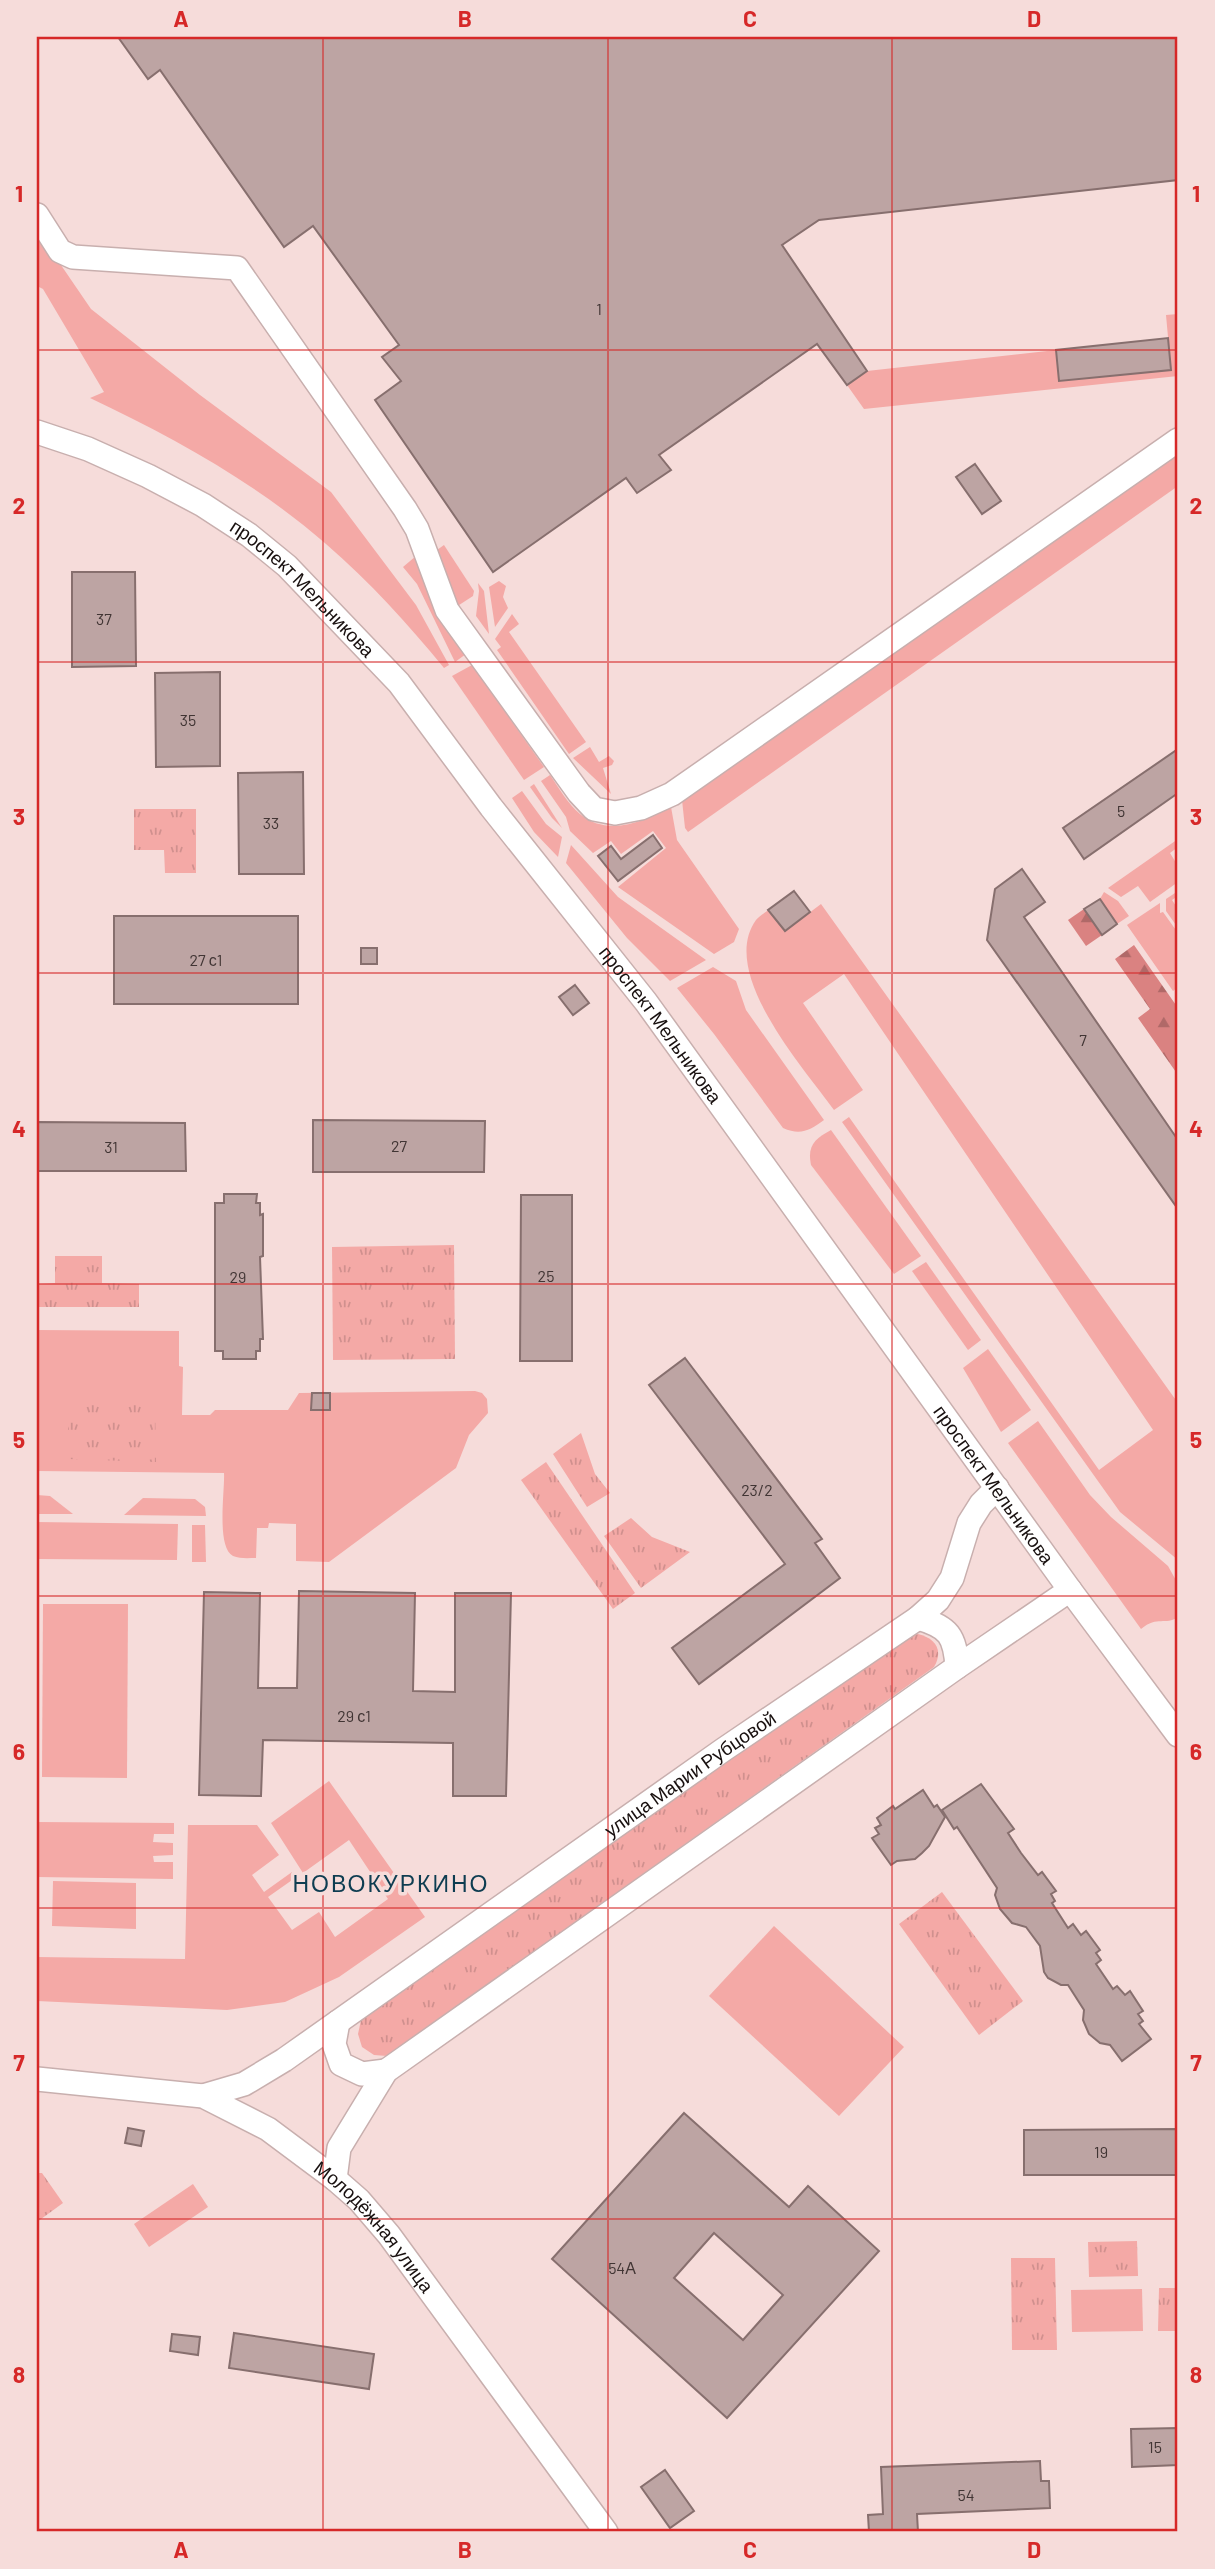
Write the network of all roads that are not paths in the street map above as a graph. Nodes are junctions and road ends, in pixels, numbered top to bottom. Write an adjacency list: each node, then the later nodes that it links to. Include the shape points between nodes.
1 (37, 215): 3 (street, via 60,251 73,257 237,268 405,509 447,610 571,784 594,808 605,812 629,811 672,794)
2 (37, 432): 4 (street, проспект Мельникова, via 148,476 249,535 288,566 399,683 653,1012)
3 (1178, 440)
4 (997, 1488): 5 (street, проспект Мельникова); 6 (street, улица Марии Рубцовой, via 970,1523 952,1578 938,1600)
5 (1070, 1590): 7 (street); 8 (street, проспект Мельникова)
6 (918, 1618): 7 (street, via 949,1633); 9 (street, улица Марии Рубцовой)
7 (957, 1667): 10 (street)
8 (1178, 1735)
9 (338, 2022): 10 (street, via 334,2044 341,2064 362,2074); 12 (street, улица Марии Рубцовой, via 244,2084)
10 (386, 2071): 13 (street, via 339,2148)
11 (37, 2079): 12 (street, Молодёжная улица)
12 (203, 2096): 13 (street, Молодёжная улица, via 268,2129)
13 (335, 2179): 14 (street, Молодёжная улица, via 389,2235)
14 (606, 2532)

